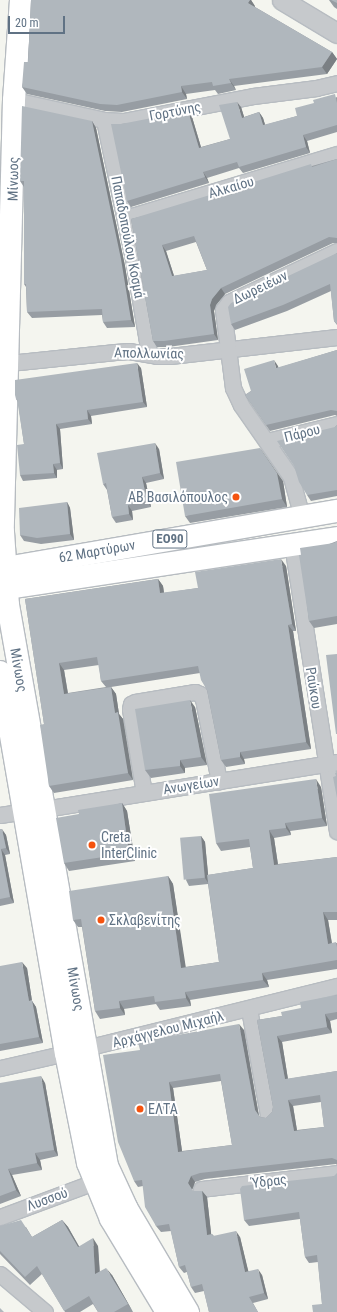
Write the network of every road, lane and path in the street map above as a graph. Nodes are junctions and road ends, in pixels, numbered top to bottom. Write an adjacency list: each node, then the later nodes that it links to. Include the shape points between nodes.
1 (21, 0): 5 (main road, Μίνωος)
2 (291, 2): 3 (street)
3 (337, 32)
4 (337, 83): 6 (street, Γορτύνης, via 241,98 129,120)
5 (14, 100): 6 (street, Γορτύνης); 13 (main road, Μίνωος)
6 (104, 120): 8 (street, Παπαδοπούλου Κοσμά)
7 (337, 154): 8 (street, Αλκαίου)
8 (125, 218): 12 (street, Παπαδοπούλου Κοσμά)
9 (337, 250): 11 (street, Δωρειέων, via 226,304 223,310)
10 (337, 336): 11 (street, Απολλωνίας)
11 (229, 350): 12 (street, Απολλωνίας, via 163,356); 15 (street, via 233,388 237,398)
12 (149, 354): 13 (street, Απολλωνίας, via 115,352)
13 (9, 363): 20 (main road, Μίνωος)
14 (337, 424): 15 (street, Πάρου)
15 (267, 441): 17 (street, via 291,477)
16 (337, 511): 17 (main road, 62 Μαρτύρων / ΕΟ90)
17 (302, 517): 20 (main road, 62 Μαρτύρων / ΕΟ90)
18 (337, 538): 19 (main road, 62 Μαρτύρων / ΕΟ90)
19 (292, 544): 20 (main road, 62 Μαρτύρων / ΕΟ90); 22 (street, Ραύκου)
20 (2, 578): 25 (main road, Μίνωος)
21 (0, 672): 25 (main road, Μίνωος)
22 (331, 763): 23 (street, Ανωγείων); 27 (street, Ραύκου)
23 (218, 781): 24 (street, Ανωγείων); 24 (street, via 203,699 195,692 131,704)
24 (144, 793): 25 (street, Ανωγείων)
25 (34, 810): 26 (street, Ανωγείων); 30 (main road, Μίνωος)
26 (0, 815)
27 (337, 832)
28 (337, 986): 29 (street, Αρχάγγελου Μιχαήλ)
29 (249, 1009): 30 (street, Αρχάγγελου Μιχαήλ); 32 (street)
30 (76, 1051): 31 (street, Αρχάγγελου Μιχαήλ); 34 (main road, Μίνωος, via 82,1140); 40 (main road, Μίνωος, via 111,1177)
31 (0, 1068)
32 (268, 1115)
33 (337, 1173): 35 (street, Ύδρας)
34 (94, 1182): 36 (street, Λυσσού); 39 (main road, Μίνωος, via 111,1219)
35 (201, 1190)
36 (0, 1217)
37 (0, 1274): 38 (street)
38 (44, 1312)
39 (167, 1312)
40 (188, 1312)

